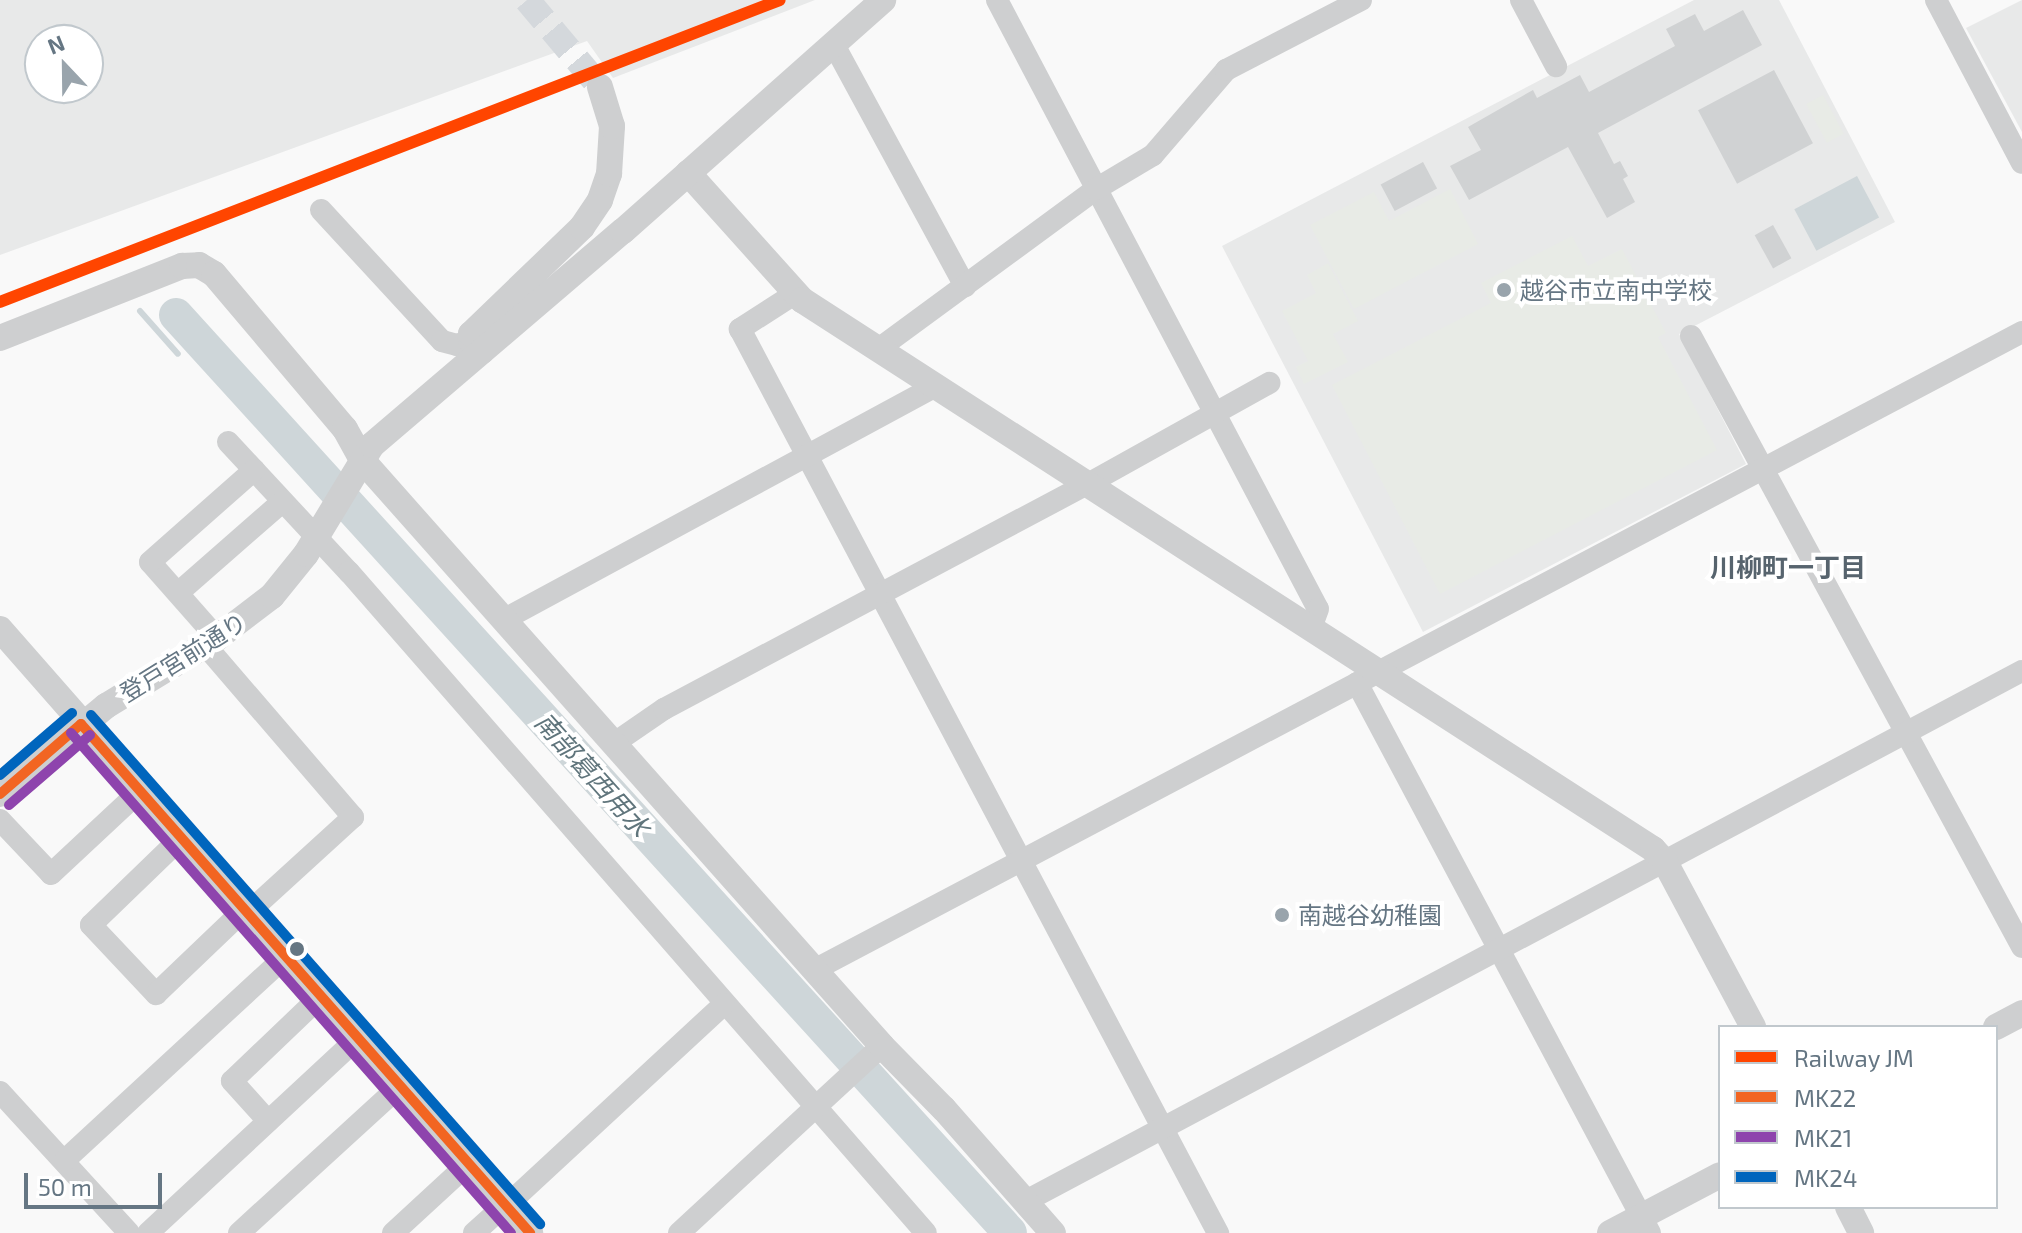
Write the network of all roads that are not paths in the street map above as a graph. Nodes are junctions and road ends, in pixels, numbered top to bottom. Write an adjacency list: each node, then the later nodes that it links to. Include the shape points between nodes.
1 (883, 0): 6 (street)
2 (997, 0): 11 (street)
3 (1361, 0): 11 (street, via 1226,70 1153,155)
4 (1521, 0): 7 (street)
5 (1936, 0): 9 (street)
6 (833, 43): 10 (street); 13 (street)
7 (1556, 66)
8 (600, 87): 18 (street, via 612,126 609,174 600,200 582,227 471,334)
9 (2022, 163)
10 (688, 173): 14 (street); 18 (street)
11 (1096, 189): 13 (street); 22 (street)
12 (321, 210): 18 (street, via 442,341)
13 (965, 286): 19 (street)
14 (796, 293): 19 (street); 24 (street, via 740,329)
15 (2022, 332): 27 (street)
16 (1691, 336): 27 (street)
17 (0, 338): 25 (street, via 182,266 199,265 214,274 345,429)
18 (476, 345): 25 (street, 登戸宮前通り, via 383,435)
19 (877, 350): 21 (street)
20 (1269, 383): 22 (street)
21 (936, 386): 24 (street); 28 (street)
22 (1214, 415): 28 (street); 34 (street, via 1318,609)
23 (228, 442): 26 (street)
24 (808, 456): 32 (street); 33 (street)
25 (360, 467): 30 (street, 登戸宮前通り); 33 (street)
26 (254, 470): 29 (street); 31 (street, via 150,562)
27 (1762, 470): 38 (street); 40 (street)
28 (1086, 485): 32 (street); 34 (street)
29 (282, 502): 30 (street); 31 (street)
30 (314, 538): 36 (street, 登戸宮前通り, via 272,596); 54 (street)
31 (178, 593): 36 (street)
32 (880, 593): 41 (street, via 664,709); 46 (street)
33 (503, 620): 41 (street)
34 (1311, 628): 38 (street)
35 (0, 629): 39 (street)
36 (211, 641): 39 (street, 登戸宮前通り); 48 (street, via 353,817)
37 (2022, 671): 40 (street)
38 (1367, 678): 46 (street); 47 (street, via 1653,849); 50 (street)
39 (81, 724): 42 (street); 43 (street, 登戸宮前通り)
40 (1907, 731): 47 (street); 49 (street)
41 (613, 744): 52 (street)
42 (140, 791): 44 (street, via 51,874); 45 (street)
43 (0, 794)
44 (0, 820)
45 (181, 838): 48 (street); 48 (street, via 91,925 156,994)
46 (1022, 860): 52 (street); 64 (street)
47 (1665, 862): 50 (street); 56 (street)
48 (246, 911): 51 (street)
49 (2022, 947)
50 (1502, 950): 64 (street); 71 (street)
51 (286, 956): 53 (street); 65 (street)
52 (816, 969): 59 (street)
53 (321, 996): 58 (street); 63 (street, via 232,1081)
54 (724, 1004): 62 (street); 69 (street)
55 (2022, 1013): 57 (street)
56 (1752, 1025)
57 (1998, 1026)
58 (357, 1039): 60 (street); 63 (street)
59 (878, 1050): 62 (street); 68 (street, via 944,1109)
60 (399, 1087): 66 (street); 73 (street)
61 (0, 1092): 65 (street)
62 (816, 1107): 77 (street); 78 (street)
63 (268, 1121): 72 (street)
64 (1162, 1127): 68 (street); 80 (street)
65 (65, 1160): 72 (street)
66 (468, 1164): 69 (street); 74 (street)
67 (1718, 1176): 71 (street)
68 (1024, 1202): 79 (street)
69 (505, 1205): 75 (street); 76 (street)
70 (1849, 1209): 82 (street)
71 (1646, 1225): 81 (street)
72 (131, 1232)
73 (239, 1233)
74 (393, 1233)
75 (474, 1233)
76 (530, 1233)
77 (679, 1233)
78 (926, 1233)
79 (1053, 1233)
80 (1218, 1233)
81 (1610, 1233)
82 (1861, 1233)

